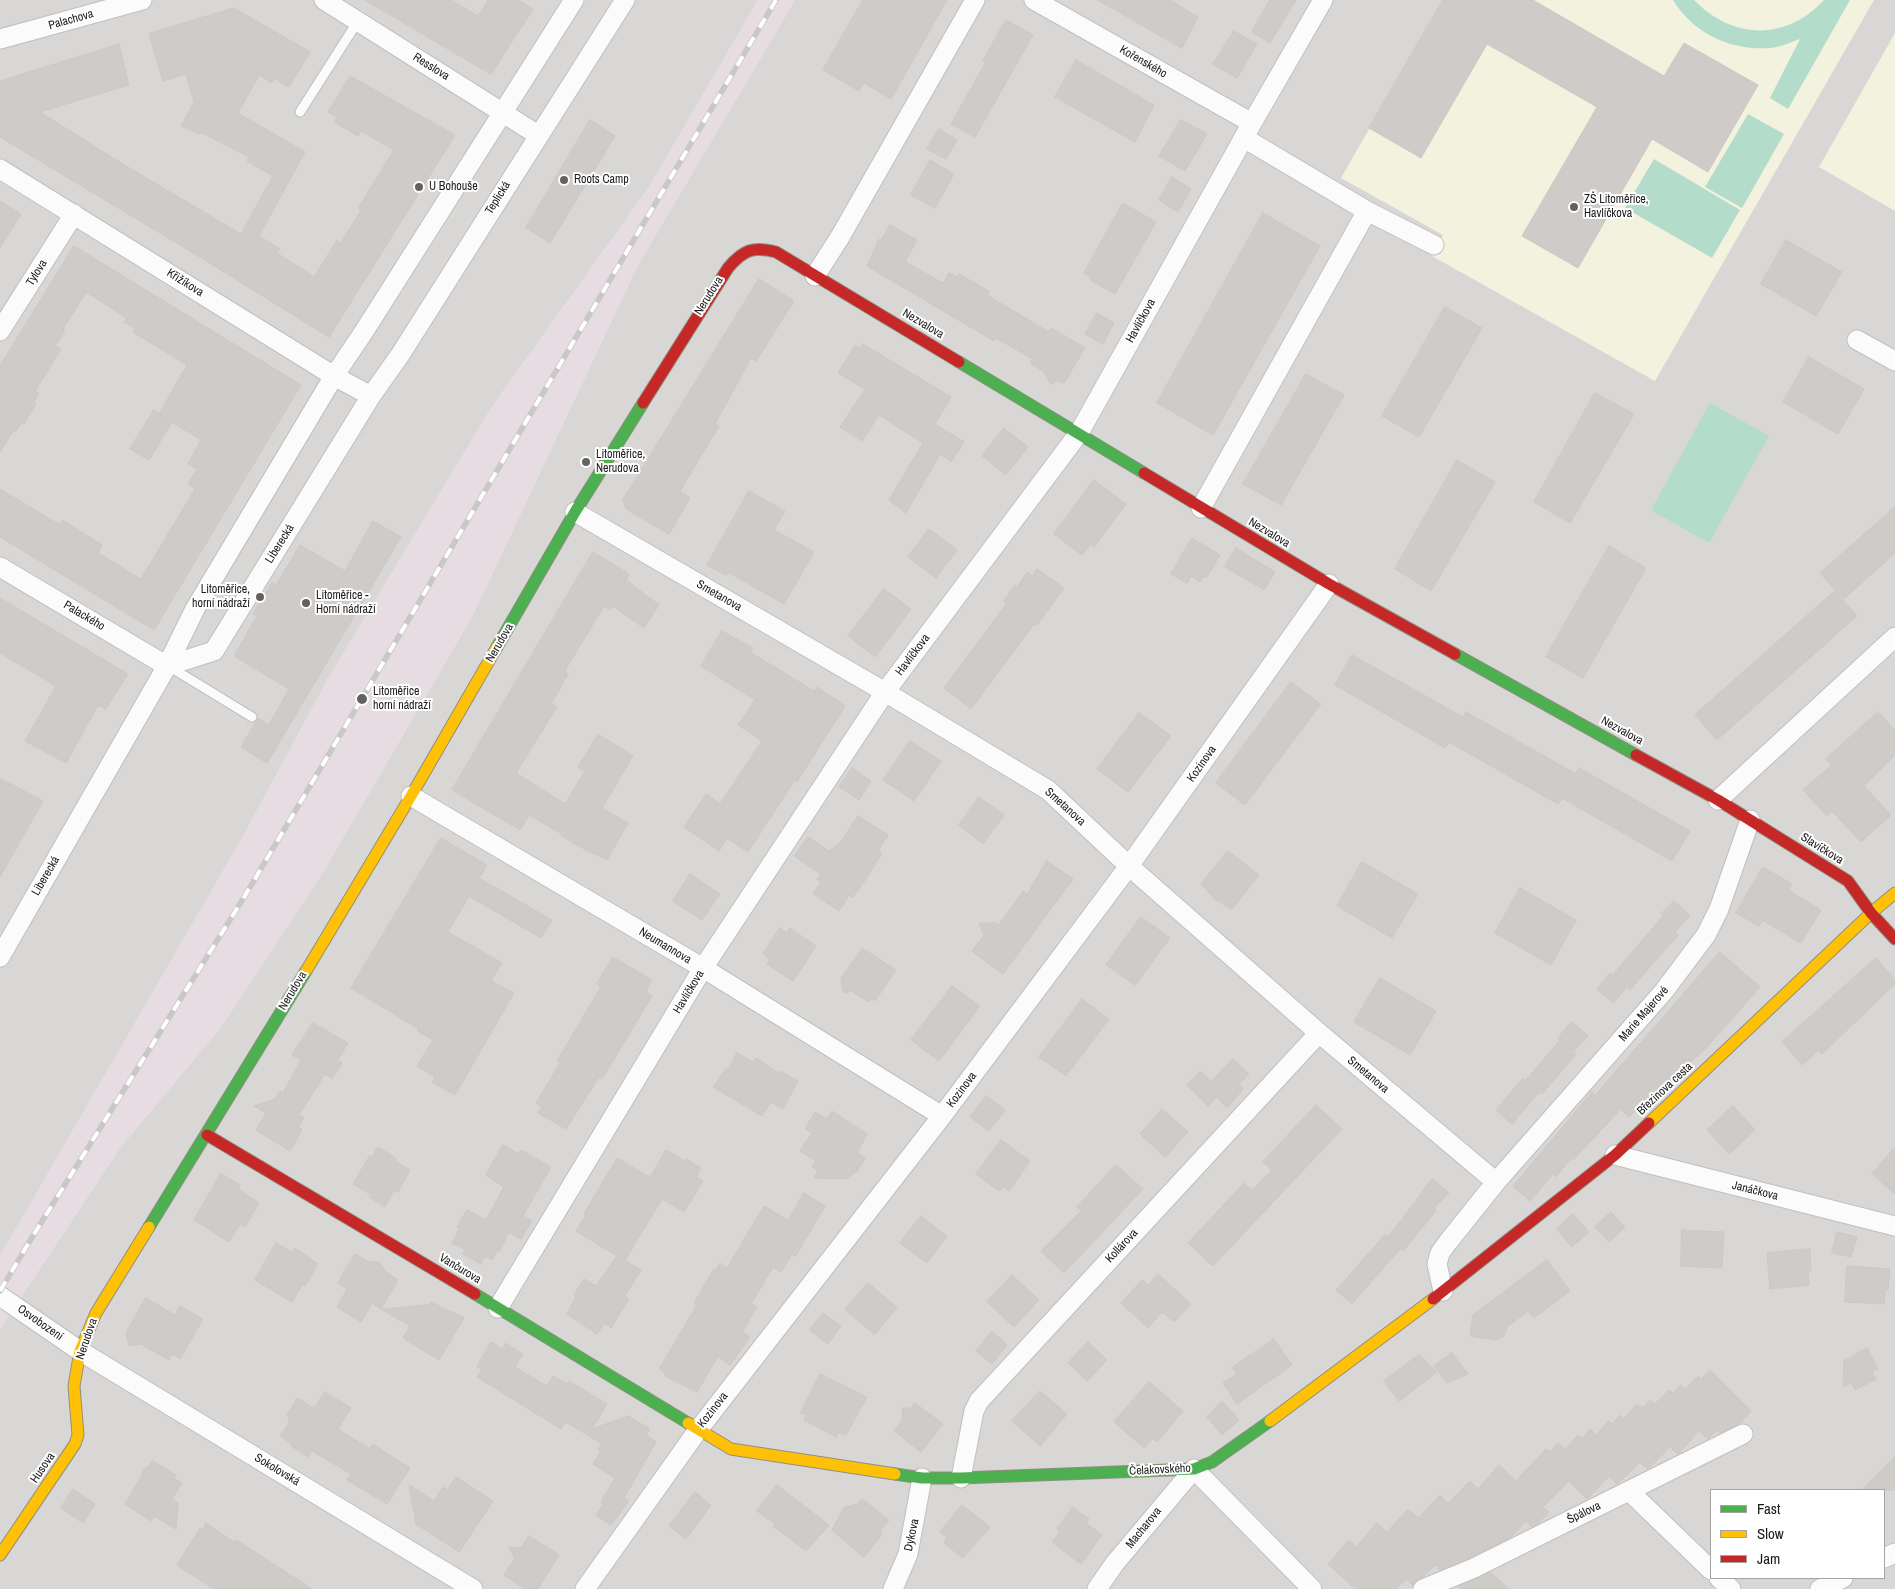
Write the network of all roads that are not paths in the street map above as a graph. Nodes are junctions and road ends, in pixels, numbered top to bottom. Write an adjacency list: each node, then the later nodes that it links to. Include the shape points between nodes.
1 (142, 0): 9 (street, Palachova)
2 (324, 0): 8 (street, Resslova)
3 (574, 0): 11 (street)
4 (625, 0): 13 (street, Teplická)
5 (975, 0): 18 (street)
6 (1034, 0): 12 (street, Kořenského)
7 (1323, 0): 12 (street, Havlíčkova)
8 (358, 21): 10 (lane); 11 (street, Resslova)
9 (0, 39)
10 (300, 112)
11 (502, 112): 13 (street, Resslova); 22 (street)
12 (1248, 130): 15 (street, Kořenského); 24 (street, Havlíčkova)
13 (538, 135): 23 (street, Teplická)
14 (0, 169): 16 (street, Křižíkova)
15 (1367, 211): 17 (street, Kořenského); 25 (street)
16 (74, 214): 19 (street, Tylova); 22 (street, Křižíkova)
17 (1434, 245)
18 (815, 276): 24 (street, Nezvalova); 26 (street, Nerudova, via 763,247 748,250 731,263)
19 (0, 332)
20 (1857, 340): 21 (street)
21 (1895, 361)
22 (334, 376): 23 (street, Křižíkova); 30 (street, Liberecká, via 195,609)
23 (371, 396): 30 (street, Liberecká, via 214,651)
24 (1078, 433): 25 (street, Nezvalova); 31 (street, Havlíčkova)
25 (1201, 508): 28 (street, Nezvalova)
26 (575, 512): 31 (street, Smetanova); 33 (street, Nerudova)
27 (0, 567): 30 (street, Palackého)
28 (1329, 584): 34 (street, Nezvalova); 36 (street, Kozinova)
29 (1895, 638): 34 (street)
30 (167, 666): 32 (lane); 39 (street, Liberecká)
31 (885, 692): 36 (street, Smetanova, via 1048,790); 42 (street, Havlíčkova)
32 (252, 717)
33 (411, 796): 42 (street, Neumannova); 45 (street, Nerudova)
34 (1718, 800): 35 (street, Slavíčkova)
35 (1750, 820): 38 (street, Slavíčkova, via 1848,881); 47 (street, Marie Majerové, via 1719,910 1706,935 1664,991)
36 (1129, 866): 43 (street, Smetanova); 44 (street, Kozinova)
37 (1895, 893): 38 (street, Březinova cesta)
38 (1871, 913): 40 (street, Slavíčkova); 46 (street, Březinova cesta)
39 (7, 928): 41 (street, Liberecká)
40 (1895, 939)
41 (0, 957)
42 (703, 968): 44 (street, Neumannova); 51 (street, Havlíčkova)
43 (1319, 1033): 47 (street, Smetanova); 58 (street, Kollárova, via 979,1400)
44 (942, 1116): 54 (street, Kozinova)
45 (207, 1134): 51 (street, Vančurova); 52 (street, Nerudova, via 96,1313)
46 (1615, 1155): 48 (street, Janáčkova); 49 (street, Březinova cesta)
47 (1496, 1182): 49 (street, via 1440,1253 1437,1264)
48 (1895, 1226)
49 (1443, 1291): 56 (street, Čelakovského, via 1229,1451)
50 (0, 1296): 52 (street, Osvobození)
51 (498, 1308): 54 (street, Vančurova)
52 (80, 1351): 53 (street, Nerudova); 64 (street, Sokolovská)
53 (74, 1386): 60 (street, Husova, via 78,1435 75,1444)
54 (698, 1430): 57 (street, Čelakovského, via 731,1449); 65 (street, Kozinova)
55 (1744, 1434): 59 (street, Špálova)
56 (1194, 1469): 58 (street, Čelakovského); 67 (street, Macharova); 68 (street)
57 (922, 1478): 58 (street, Čelakovského); 66 (street, Dykova, via 908,1554)
58 (961, 1478)
59 (1629, 1491): 61 (street); 69 (street, Špálova, via 1474,1568)
60 (0, 1555)
61 (1710, 1569)
62 (1720, 1579): 70 (street)
63 (1841, 1579): 71 (street)
64 (473, 1589)
65 (585, 1589)
66 (893, 1589)
67 (1097, 1589)
68 (1312, 1589)
69 (1423, 1589)
70 (1731, 1589)
71 (1820, 1589)

